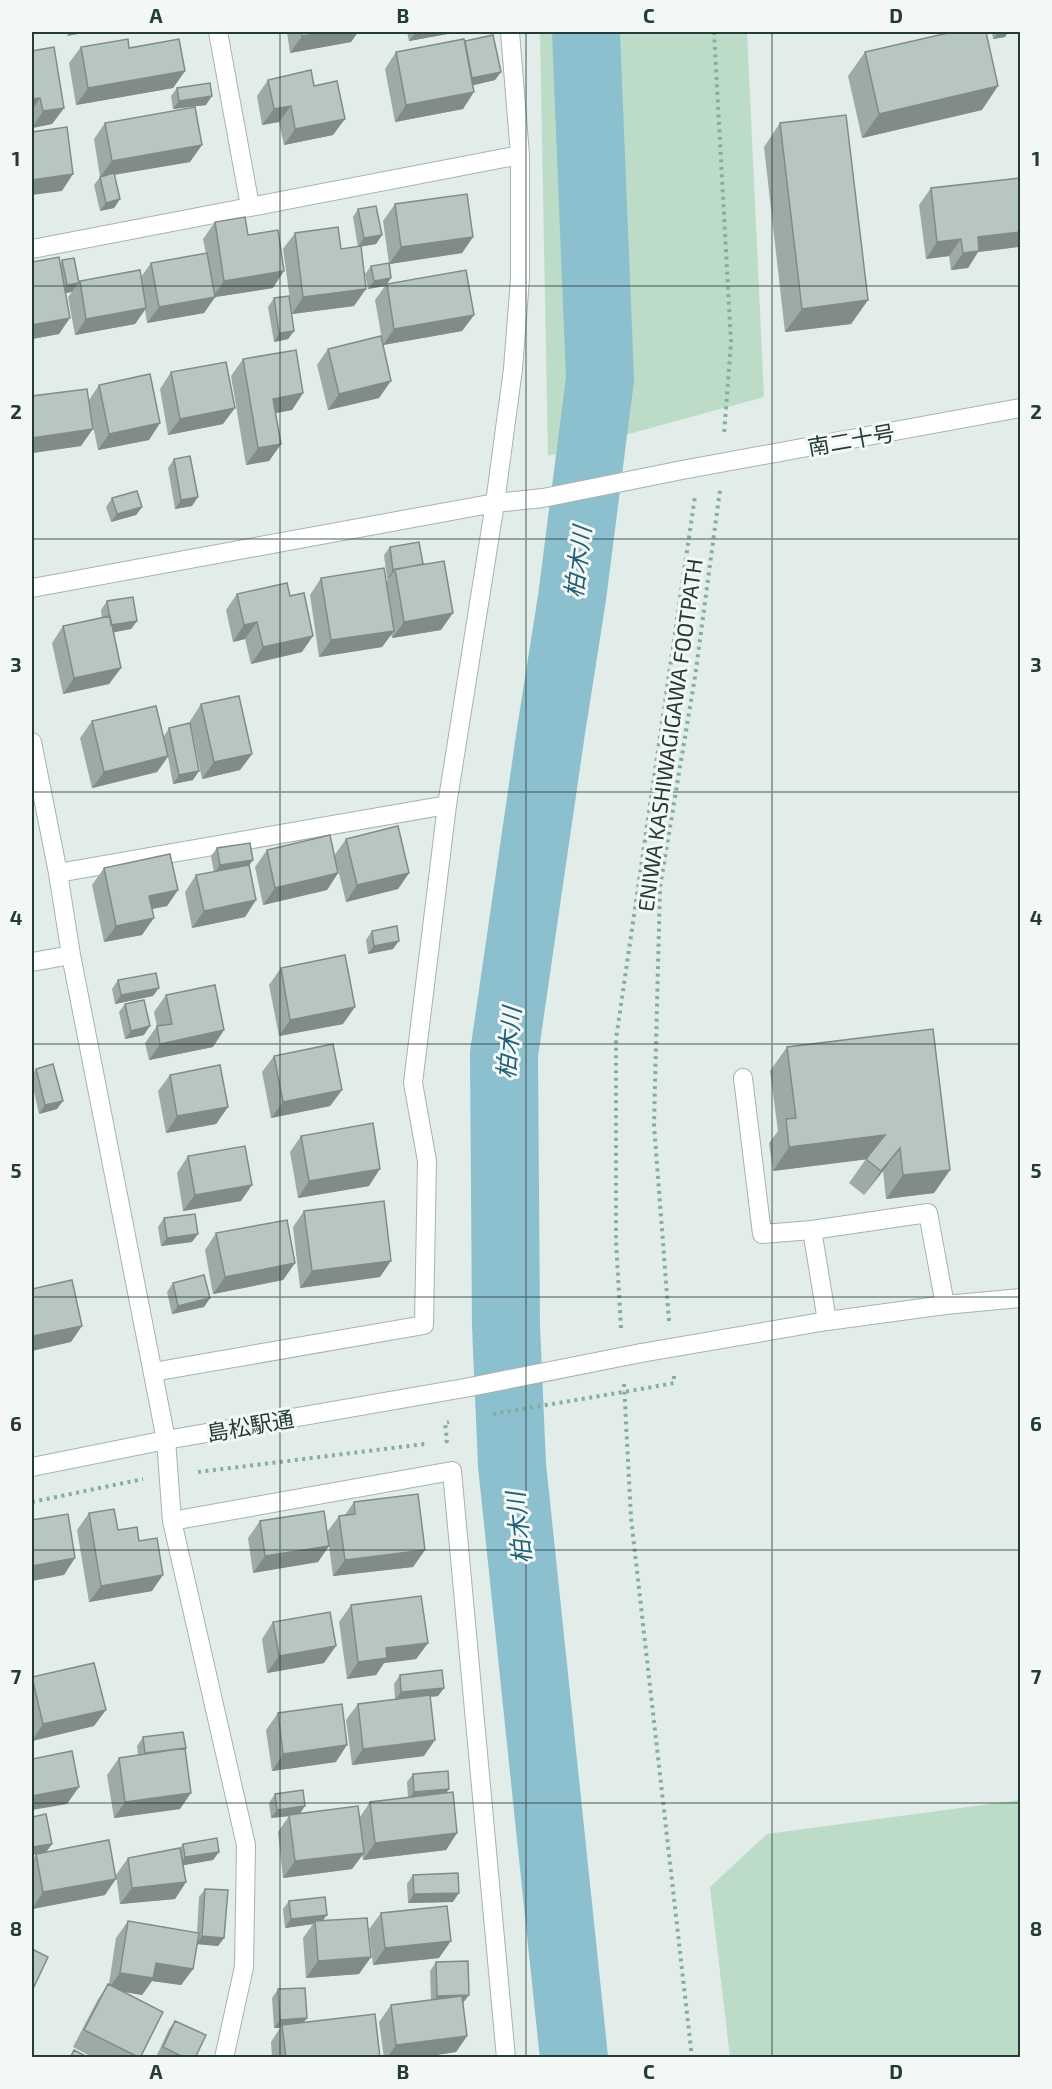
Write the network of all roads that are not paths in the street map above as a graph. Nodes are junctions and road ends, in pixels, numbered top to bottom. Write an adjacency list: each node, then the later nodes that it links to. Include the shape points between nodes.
1 (218, 32): 4 (street)
2 (510, 32): 3 (street)
3 (520, 155): 4 (street); 7 (street, via 520,279)
4 (250, 206): 5 (street)
5 (32, 249)
6 (1020, 408): 7 (street, 南二十号, via 543,498)
7 (495, 503): 8 (street, 南二十号); 10 (street)
8 (32, 588)
9 (32, 742): 11 (street)
10 (447, 805): 11 (street); 19 (street, via 414,1083 427,1161 424,1325)
11 (58, 873): 12 (street)
12 (72, 955): 13 (street); 19 (street)
13 (32, 962)
14 (743, 1078): 15 (street, via 762,1234)
15 (812, 1230): 17 (street, via 928,1213); 18 (street)
16 (1020, 1298): 17 (street, 島松駅通)
17 (945, 1305): 18 (street, 島松駅通)
18 (826, 1321): 20 (street, 島松駅通, bridge)
19 (153, 1372): 20 (street)
20 (166, 1440): 21 (street, 島松駅通); 22 (street)
21 (32, 1467)
22 (172, 1521): 23 (street, via 246,1845 244,1967); 24 (street, via 452,1471)
23 (224, 2058)
24 (506, 2058)

